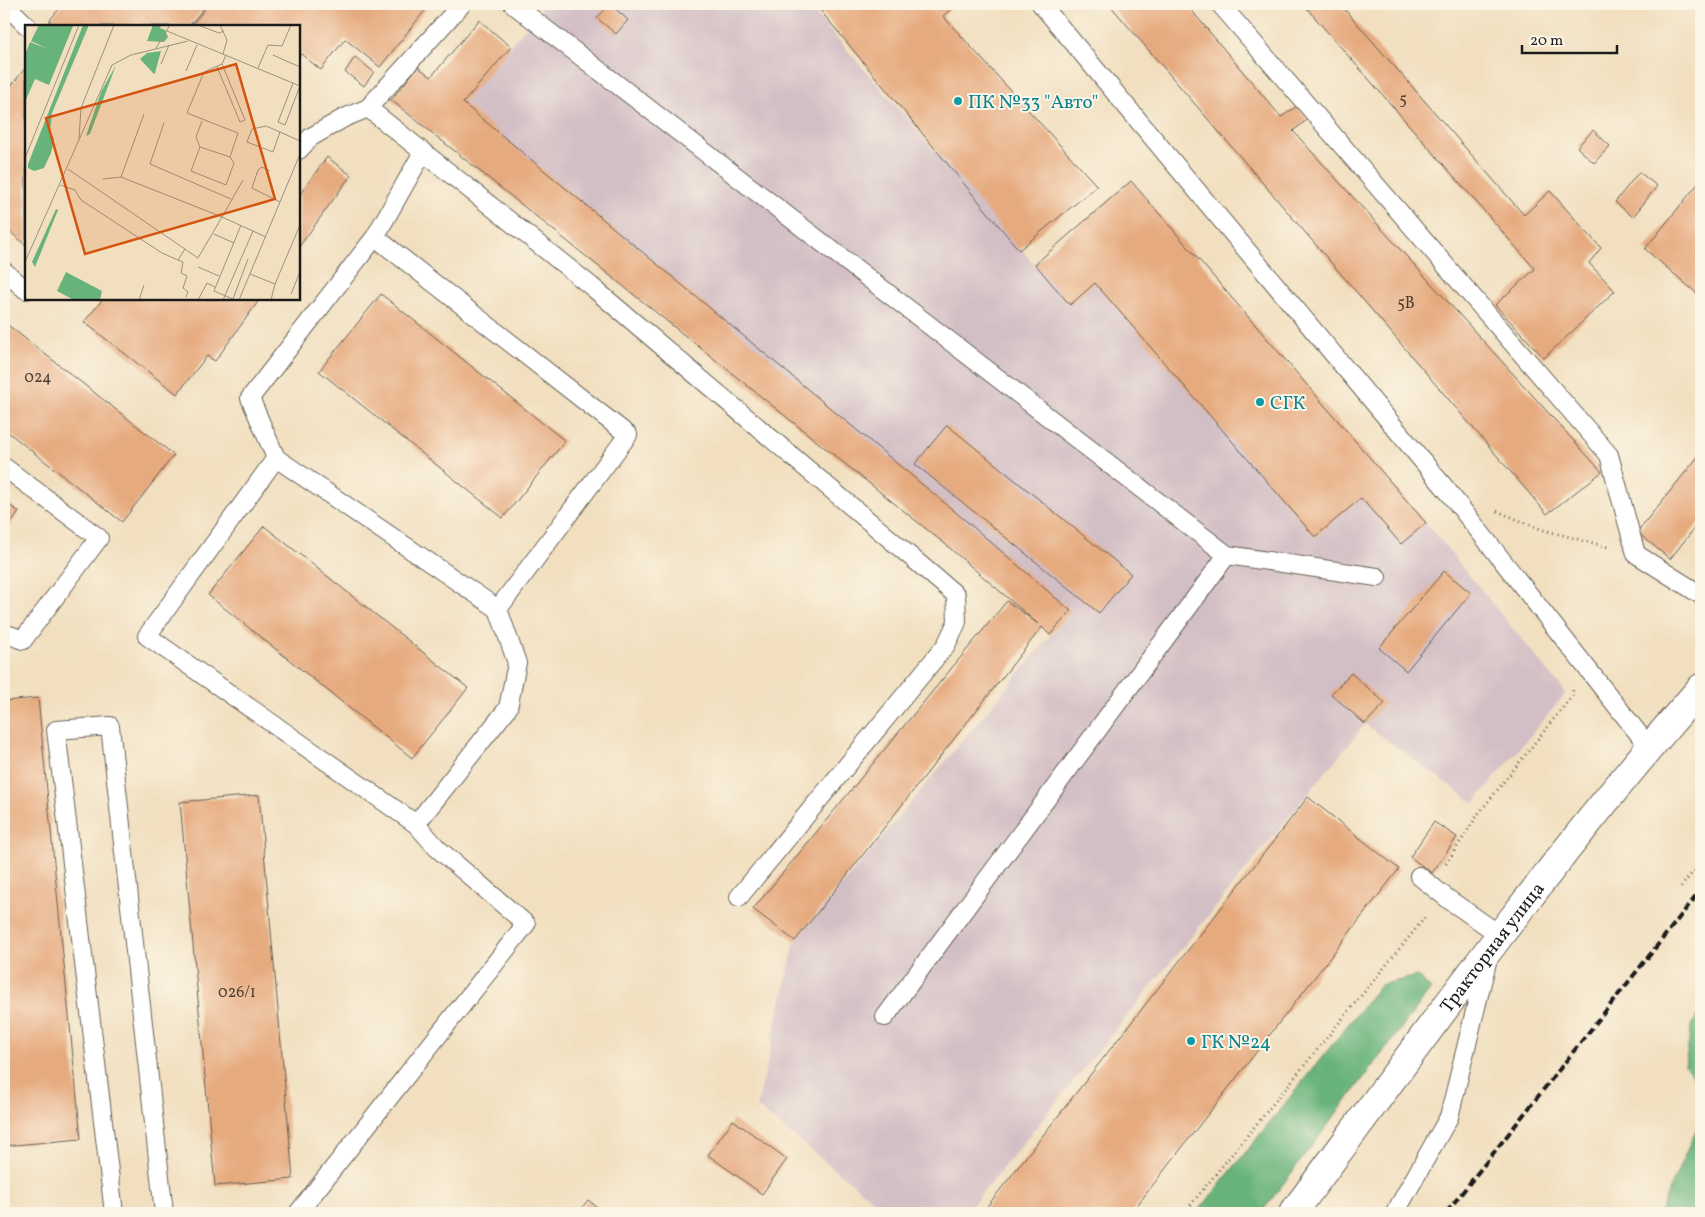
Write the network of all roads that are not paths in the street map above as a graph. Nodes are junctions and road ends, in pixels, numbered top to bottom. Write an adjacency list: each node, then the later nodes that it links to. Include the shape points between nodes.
1 (5, 4): 6 (lane)
2 (462, 4): 7 (lane)
3 (513, 4): 15 (lane)
4 (1041, 4): 21 (lane, via 1446,489)
5 (1220, 4): 17 (lane, via 1609,455 1636,554)
6 (26, 25)
7 (368, 108): 8 (lane, via 311,137); 9 (lane)
8 (300, 149)
9 (422, 152): 10 (lane); 24 (lane, via 591,286 956,595 957,622 946,645)
10 (375, 237): 13 (lane, via 250,398); 18 (lane, via 628,435)
11 (4, 271): 12 (lane)
12 (25, 289)
13 (276, 458): 18 (lane); 22 (lane, via 147,636)
14 (4, 468): 19 (lane, via 99,538 23,640)
15 (1227, 555): 16 (lane); 26 (lane)
16 (1377, 577)
17 (1701, 595)
18 (498, 609): 22 (lane, via 517,663 508,708)
19 (4, 633)
20 (1701, 688): 21 (street, Тракторная улица)
21 (1649, 747): 25 (street, Тракторная улица)
22 (416, 824): 29 (lane, via 437,848 526,924)
23 (1431, 885): 25 (lane)
24 (740, 897)
25 (1496, 940): 30 (street, Тракторная улица); 31 (lane, via 1449,1117)
26 (885, 1017)
27 (114, 1213): 28 (lane, via 56,730 110,726)
28 (164, 1213)
29 (298, 1213)
30 (1293, 1213)
31 (1395, 1213)

